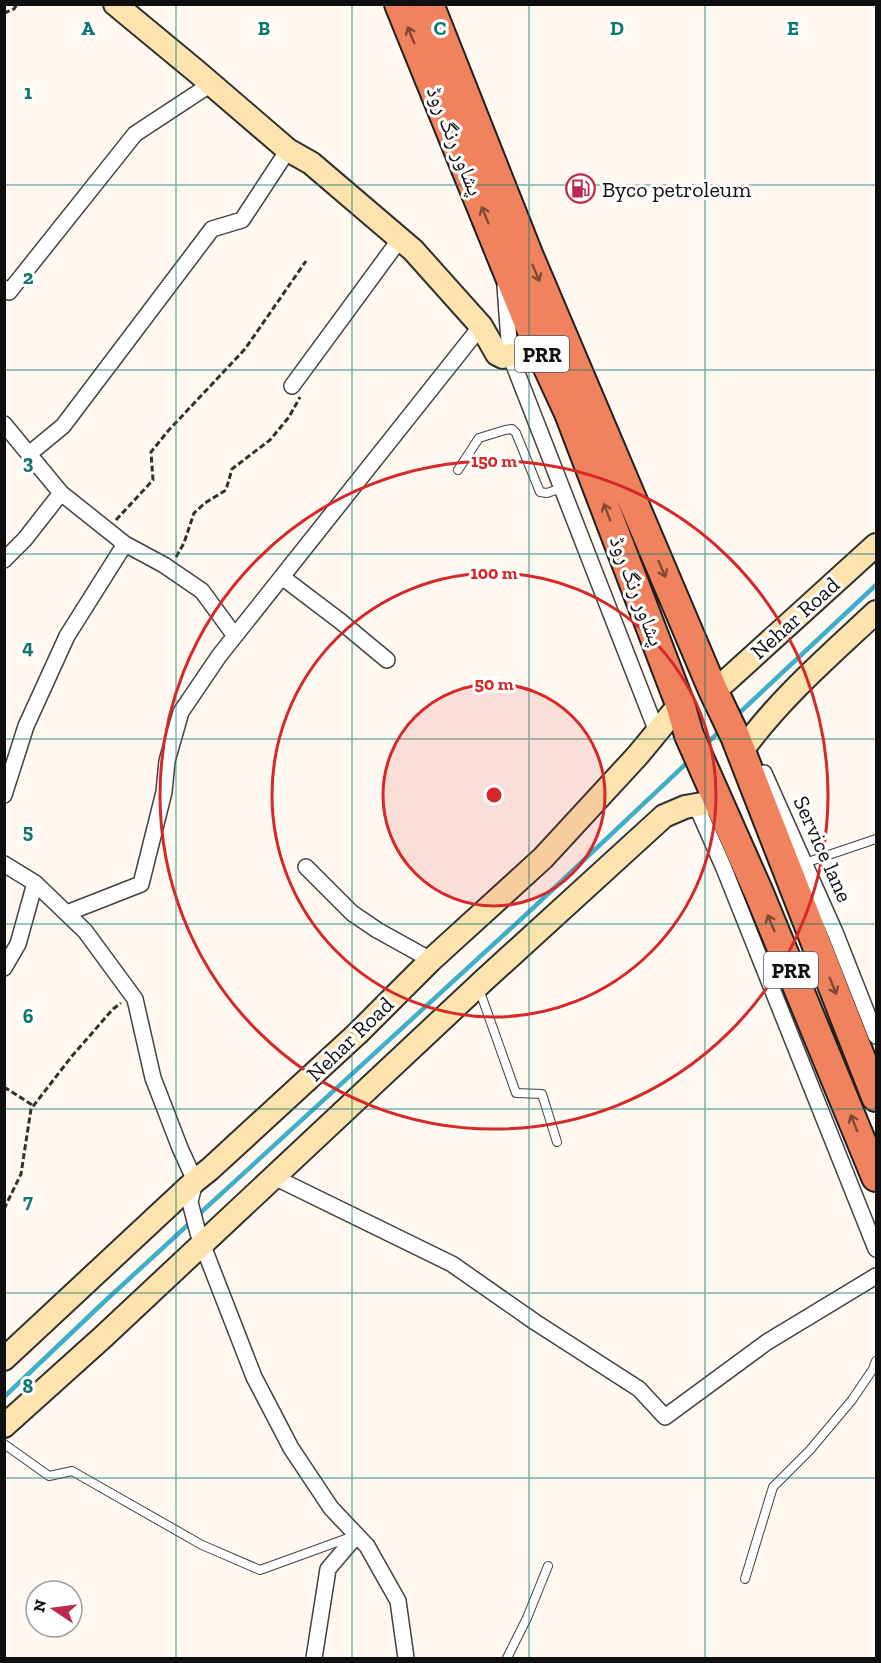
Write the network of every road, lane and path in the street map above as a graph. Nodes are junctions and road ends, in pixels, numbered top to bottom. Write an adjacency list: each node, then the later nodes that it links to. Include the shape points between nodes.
1 (17, 4): 5 (path)
2 (115, 4): 7 (main road)
3 (399, 4): 6 (highway, پشاور رنگ روڈ / PRR, one-way to 3)
4 (429, 4): 6 (highway, پشاور رنگ روڈ / PRR)
5 (4, 13)
6 (440, 69): 8 (highway, پشاور رنگ روڈ / PRR)
7 (211, 84): 9 (main road); 13 (street, via 135,134 9,292)
8 (458, 115): 11 (highway, پشاور رنگ روڈ / PRR, one-way to 8); 31 (highway, پشاور رنگ روڈ / PRR, one-way to 31, via 528,254)
9 (288, 150): 10 (main road, via 311,163); 18 (street, via 242,220 212,229 63,426)
10 (400, 239): 14 (main road); 16 (street)
11 (503, 260): 15 (street); 32 (highway, پشاور رنگ روڈ / PRR, one-way to 11, via 569,412)
12 (306, 261): 22 (path, via 245,349 150,452 153,480)
13 (4, 288)
14 (481, 326): 15 (main road, via 497,354); 27 (street)
15 (510, 355): 20 (street)
16 (292, 386): 26 (path, via 302,394 289,417 270,440 232,469 226,490 194,513 184,543)
17 (4, 424): 18 (street)
18 (29, 454): 21 (street)
19 (458, 470): 20 (lane, via 479,438 512,429 540,492 547,494)
20 (562, 488): 33 (street)
21 (61, 493): 22 (street); 25 (street)
22 (107, 530): 23 (street)
23 (125, 544): 26 (street); 35 (street, via 67,636 26,726)
24 (876, 545): 31 (main road, Nehar Road)
25 (4, 560)
26 (169, 569): 29 (street, via 202,591)
27 (282, 577): 29 (street); 30 (street)
28 (876, 612): 34 (main road)
29 (235, 636): 42 (street, via 181,712 141,884)
30 (387, 660)
31 (719, 692): 34 (highway, پشاور رنگ روڈ / PRR)
32 (680, 704): 33 (main road, Nehar Road); 36 (highway, پشاور رنگ روڈ / PRR, via 703,764)
33 (657, 732): 43 (main road, Nehar Road, via 543,858)
34 (742, 743): 40 (highway, پشاور رنگ روڈ / PRR)
35 (4, 795)
36 (708, 803): 45 (main road, via 664,816); 53 (highway, پشاور رنگ روڈ / PRR, one-way to 36); 57 (street, via 723,866)
37 (876, 839): 40 (lane)
38 (4, 864): 41 (street)
39 (306, 867): 43 (street, via 352,913)
40 (796, 867): 47 (street, Service lane, via 835,932); 49 (highway, پشاور رنگ روڈ / PRR, one-way to 49)
41 (34, 883): 42 (street); 44 (street, via 18,944)
42 (66, 913): 46 (street, via 85,931)
43 (431, 960): 54 (main road, Nehar Road, via 218,1161)
44 (4, 968)
45 (478, 986): 51 (lane, via 516,1093 542,1094); 52 (main road)
46 (132, 995): 50 (path, via 113,1009); 54 (street, via 153,1078)
47 (876, 1036)
48 (4, 1087): 50 (path)
49 (876, 1097)
50 (33, 1106): 55 (path, via 21,1174)
51 (557, 1142)
52 (274, 1177): 56 (main road); 58 (street, via 452,1264 639,1389 665,1417 767,1342)
53 (876, 1177)
54 (193, 1191): 56 (street); 59 (main road, Nehar Road)
55 (4, 1209)
56 (200, 1238): 61 (main road, via 103,1337); 63 (street, via 254,1377 291,1448 331,1508)
57 (876, 1250)
58 (876, 1276)
59 (4, 1359)
60 (876, 1361): 65 (lane, via 852,1400 772,1487)
61 (4, 1426)
62 (4, 1444): 63 (lane, via 49,1476 72,1471 202,1545 260,1570)
63 (357, 1535): 66 (street, via 328,1569); 67 (street, via 368,1546 398,1601)
64 (548, 1566): 68 (lane)
65 (745, 1579)
66 (314, 1659)
67 (406, 1659)
68 (507, 1659)

